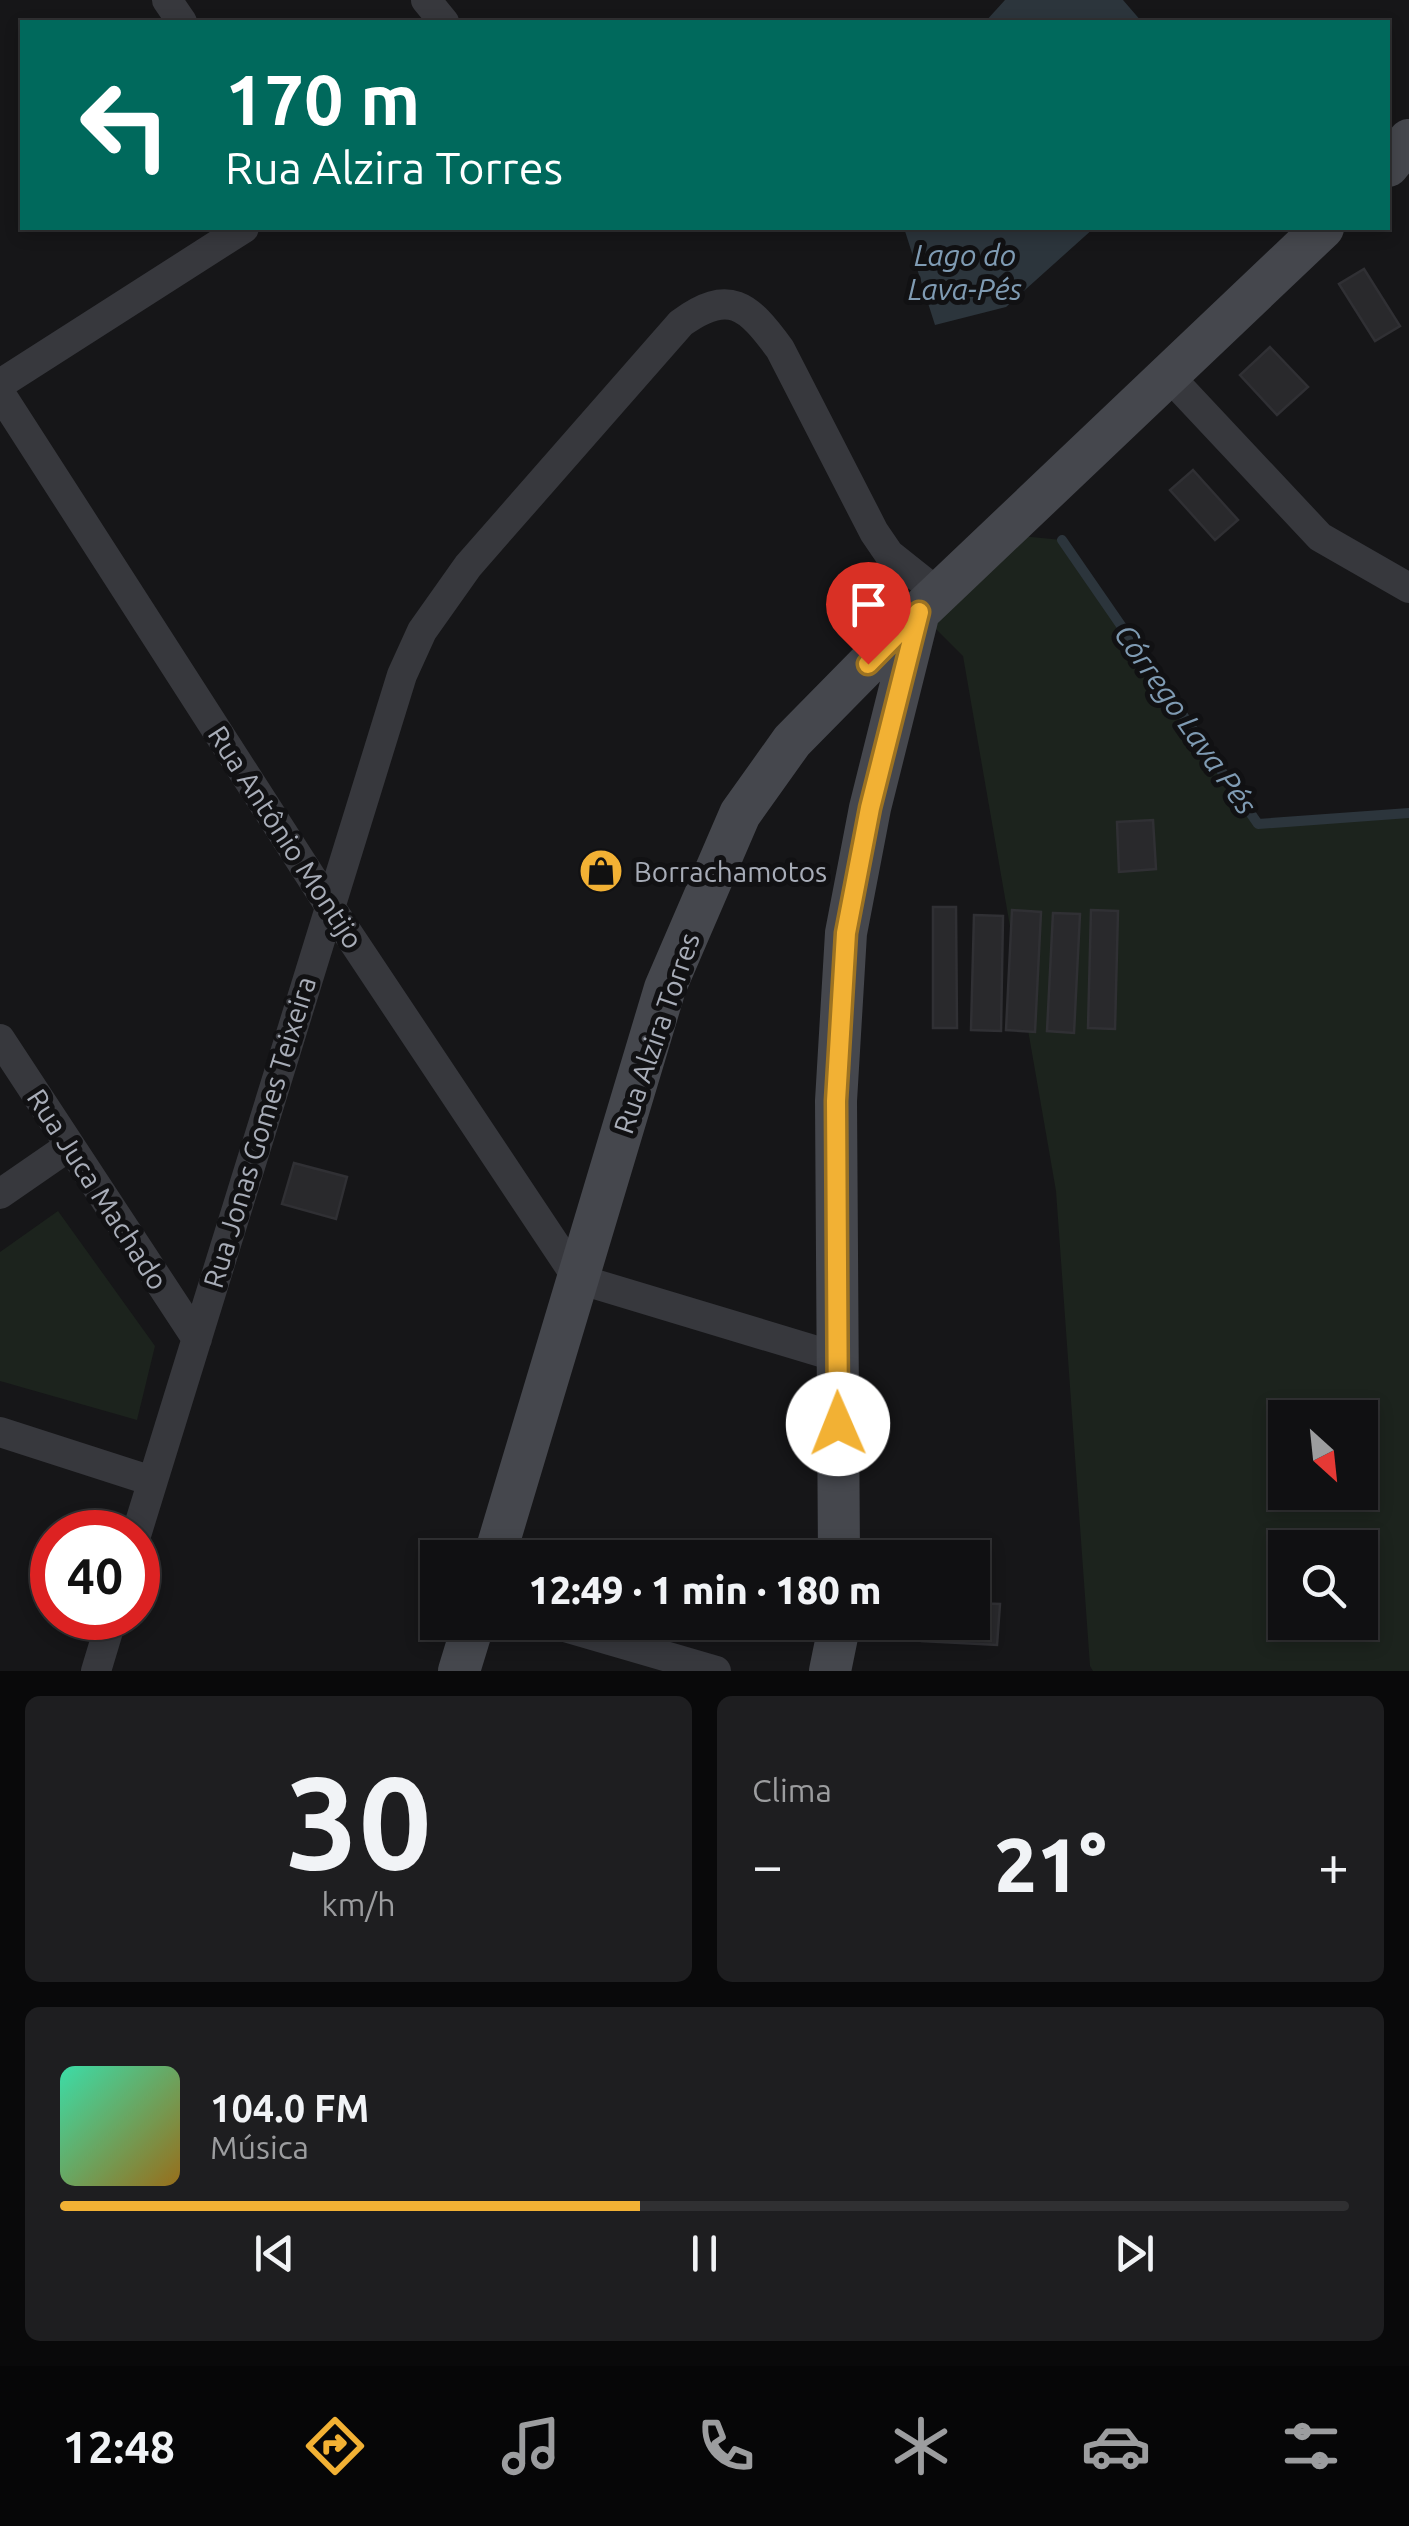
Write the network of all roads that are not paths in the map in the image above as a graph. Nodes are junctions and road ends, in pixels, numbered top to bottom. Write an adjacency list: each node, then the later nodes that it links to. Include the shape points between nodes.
1 (426, 0): 2 (street)
2 (442, 20)
3 (1409, 140): 4 (main road)
4 (1390, 164)
5 (241, 230): 8 (street)
6 (1321, 230): 7 (main road, Rua Alzira Torres)
7 (1168, 375): 10 (street, via 1320,537); 11 (main road, Rua Alzira Torres)
8 (0, 384)
9 (0, 393): 12 (street, Rua Antônio Montijo)
10 (1409, 588)
11 (929, 603): 12 (street, Rua Jonas Gomes Teixeira, via 874,532 764,327 744,308 723,302 703,307 681,323 468,566 422,631); 16 (main road, Rua Alzira Torres, via 792,741 740,814 665,988); 18 (main road, via 870,808 846,933 836,1101)
12 (328, 904): 16 (street, Rua Antônio Montijo); 17 (street, Rua Jonas Gomes Teixeira)
13 (0, 1039): 14 (street, Rua Juca Machado)
14 (68, 1147): 15 (street); 17 (street, Rua Juca Machado)
15 (0, 1194)
16 (578, 1279): 18 (street); 22 (main road, Rua Alzira Torres)
17 (197, 1339): 20 (street, Rua Jonas Gomes Teixeira)
18 (837, 1357): 23 (main road)
19 (0, 1432): 20 (street)
20 (152, 1482): 21 (street, Rua Jonas Gomes Teixeira)
21 (144, 1510)
22 (499, 1540)
23 (839, 1540)
24 (105, 1640): 27 (street)
25 (468, 1640): 28 (main road)
26 (610, 1640): 29 (street)
27 (96, 1671)
28 (459, 1671)
29 (716, 1671)

